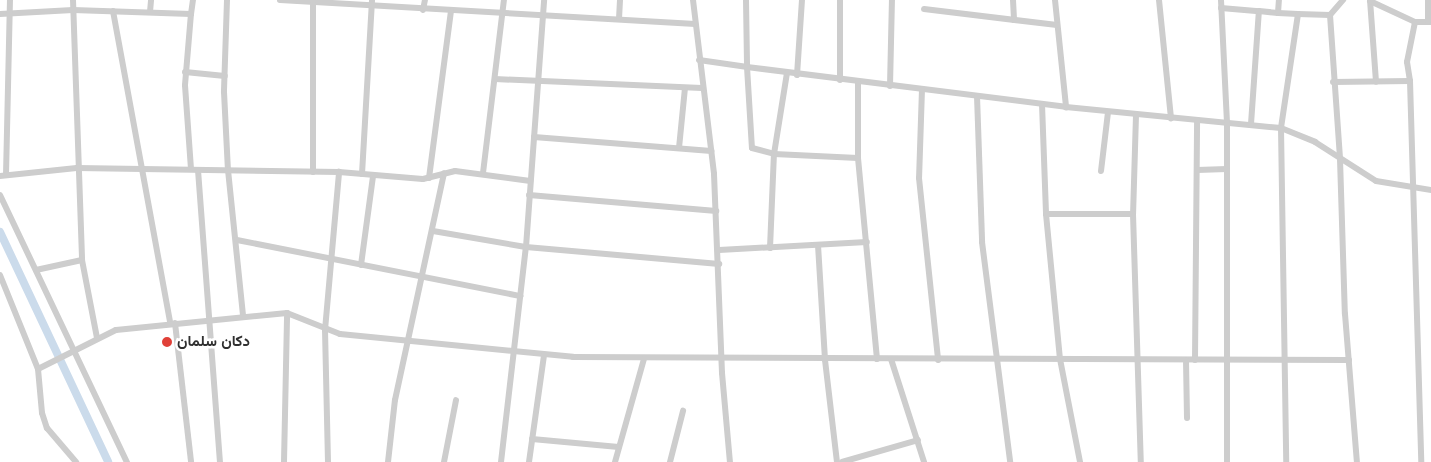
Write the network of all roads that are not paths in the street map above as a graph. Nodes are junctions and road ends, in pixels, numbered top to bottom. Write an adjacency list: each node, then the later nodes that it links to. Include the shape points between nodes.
1 (10, 0): 37 (street)
2 (73, 0): 30 (street)
3 (152, 0): 36 (street)
4 (193, 0): 41 (street)
5 (227, 0): 56 (street)
6 (280, 0): 7 (street)
7 (290, 0): 26 (street)
8 (425, 0): 31 (street)
9 (504, 0): 38 (street)
10 (544, 0): 43 (street)
11 (620, 0): 45 (street)
12 (693, 0): 49 (street)
13 (746, 0): 52 (street)
14 (802, 0): 55 (street)
15 (840, 0): 59 (street)
16 (892, 0): 64 (street)
17 (1013, 0): 46 (street)
18 (1055, 0): 50 (street)
19 (1159, 0): 73 (street)
20 (1221, 0): 28 (street)
21 (1279, 0): 39 (street)
22 (1337, 0): 35 (street)
23 (1343, 0): 35 (street)
24 (1428, 0): 48 (street)
25 (1370, 1): 47 (street); 63 (street)
26 (313, 3): 27 (street); 92 (street)
27 (372, 4): 31 (street); 96 (street)
28 (1221, 8): 34 (street); 75 (street)
29 (924, 9): 46 (street)
30 (73, 10): 32 (street); 37 (street); 84 (street)
31 (423, 10): 33 (street)
32 (113, 11): 36 (street); 87 (street)
33 (451, 11): 38 (street); 99 (street)
34 (1259, 11): 39 (street); 76 (street)
35 (1337, 11): 44 (street)
36 (150, 12): 41 (street)
37 (9, 13): 40 (street); 97 (street)
38 (502, 13): 43 (street); 57 (street)
39 (1278, 13): 42 (street)
40 (0, 14)
41 (191, 14): 53 (street)
42 (1298, 14): 44 (street); 77 (street)
43 (543, 15): 45 (street); 58 (street)
44 (1330, 15): 62 (street)
45 (619, 19): 49 (street)
46 (1014, 20): 50 (street)
47 (1415, 22): 48 (street); 60 (street, via 1407,62)
48 (1429, 22)
49 (695, 24): 51 (street)
50 (1057, 25): 70 (street)
51 (700, 60): 52 (street); 66 (street)
52 (747, 66): 54 (street); 81 (street, via 751,145)
53 (185, 72): 56 (street); 85 (street)
54 (787, 73): 55 (street); 81 (street)
55 (797, 74): 59 (street)
56 (224, 76): 89 (street)
57 (495, 79): 58 (street); 95 (street)
58 (538, 80): 65 (street); 78 (street)
59 (840, 80): 61 (street)
60 (1410, 81): 63 (street); 101 (street)
61 (858, 82): 64 (street); 82 (street)
62 (1333, 82): 63 (street); 83 (street)
63 (1376, 82)
64 (890, 86): 67 (street)
65 (685, 88): 66 (street); 79 (street)
66 (702, 88): 80 (street)
67 (922, 89): 68 (street); 140 (street, via 918,171)
68 (977, 96): 69 (street); 137 (street, via 982,242)
69 (1042, 104): 70 (street); 106 (street)
70 (1066, 107): 71 (street)
71 (1108, 112): 72 (street); 91 (street)
72 (1136, 115): 73 (street); 107 (street)
73 (1171, 118): 74 (street)
74 (1197, 120): 75 (street); 90 (street)
75 (1227, 122): 76 (street); 86 (street)
76 (1251, 124): 77 (street)
77 (1281, 128): 83 (street, via 1302,136); 145 (street)
78 (534, 137): 79 (street); 100 (street)
79 (679, 148): 80 (street)
80 (711, 151): 105 (street)
81 (774, 154): 82 (street); 113 (street)
82 (858, 158): 110 (street)
83 (1340, 159): 101 (street, via 1376,181); 146 (street)
84 (77, 168): 87 (street); 97 (street); 116 (street)
85 (191, 169): 87 (street); 88 (street)
86 (1227, 169): 90 (street); 144 (street)
87 (141, 170): 126 (street)
88 (198, 170): 89 (street); 125 (street)
89 (228, 170): 92 (street); 109 (street)
90 (1197, 170): 143 (street)
91 (1101, 171)
92 (313, 172): 93 (street)
93 (339, 172): 96 (street); 115 (street)
94 (444, 173): 95 (street); 99 (street); 108 (street)
95 (483, 173): 100 (street)
96 (362, 174): 98 (street)
97 (3, 175)
98 (373, 176): 99 (street); 118 (street)
99 (429, 178)
100 (530, 181): 103 (street)
101 (1413, 188): 102 (street); 176 (street)
102 (1431, 190)
103 (529, 194): 105 (street); 112 (street)
104 (0, 195): 119 (street)
105 (716, 211): 114 (street)
106 (1046, 214): 107 (street); 138 (street)
107 (1133, 214): 141 (street)
108 (433, 231): 112 (street); 121 (street)
109 (236, 240): 115 (street); 124 (street)
110 (867, 242): 111 (street); 135 (street)
111 (818, 245): 113 (street); 139 (street)
112 (526, 247): 117 (street); 122 (street)
113 (770, 248): 114 (street)
114 (719, 250): 117 (street)
115 (331, 258): 118 (street); 127 (street)
116 (82, 260): 119 (street); 128 (street)
117 (719, 264): 133 (street)
118 (362, 265): 121 (street)
119 (36, 270): 130 (street)
120 (0, 274): 147 (street)
121 (423, 279): 122 (street); 129 (street)
122 (521, 296): 131 (street)
123 (287, 313): 124 (street); 127 (street); 158 (street)
124 (243, 316): 125 (street)
125 (208, 320): 126 (street); 157 (street)
126 (173, 323): 128 (street, via 116,330); 156 (street)
127 (325, 330): 129 (street); 159 (street)
128 (97, 338): 130 (street)
129 (409, 343): 131 (street); 160 (street, via 392,416)
130 (75, 351): 147 (street); 155 (street)
131 (516, 352): 132 (street); 162 (street)
132 (544, 355): 134 (street); 151 (street)
133 (722, 358): 134 (street); 139 (street); 166 (street)
134 (644, 359): 153 (street)
135 (877, 359): 136 (street); 139 (street)
136 (891, 359): 140 (street); 152 (street)
137 (995, 359): 138 (street); 140 (street); 170 (street)
138 (1060, 359): 141 (street); 171 (street)
139 (825, 360): 167 (street)
140 (938, 360)
141 (1136, 360): 142 (street); 172 (street)
142 (1186, 360): 143 (street); 150 (street)
143 (1195, 360): 144 (street)
144 (1227, 360): 145 (street); 173 (street)
145 (1284, 360): 146 (street); 174 (street)
146 (1349, 360): 175 (street)
147 (38, 369): 154 (street, via 42,413 47,428)
148 (456, 400): 161 (street)
149 (684, 411): 165 (street)
150 (1187, 418)
151 (532, 439): 153 (street); 163 (street)
152 (918, 440): 168 (street); 169 (street)
153 (619, 447): 164 (street)
154 (76, 462)
155 (127, 462)
156 (191, 462)
157 (220, 462)
158 (284, 462)
159 (328, 462)
160 (388, 462)
161 (444, 462)
162 (501, 462)
163 (529, 462)
164 (615, 462)
165 (670, 462)
166 (730, 462)
167 (837, 462)
168 (842, 462)
169 (924, 462)
170 (1010, 462)
171 (1080, 462)
172 (1141, 462)
173 (1227, 462)
174 (1286, 462)
175 (1357, 462)
176 (1420, 462)

